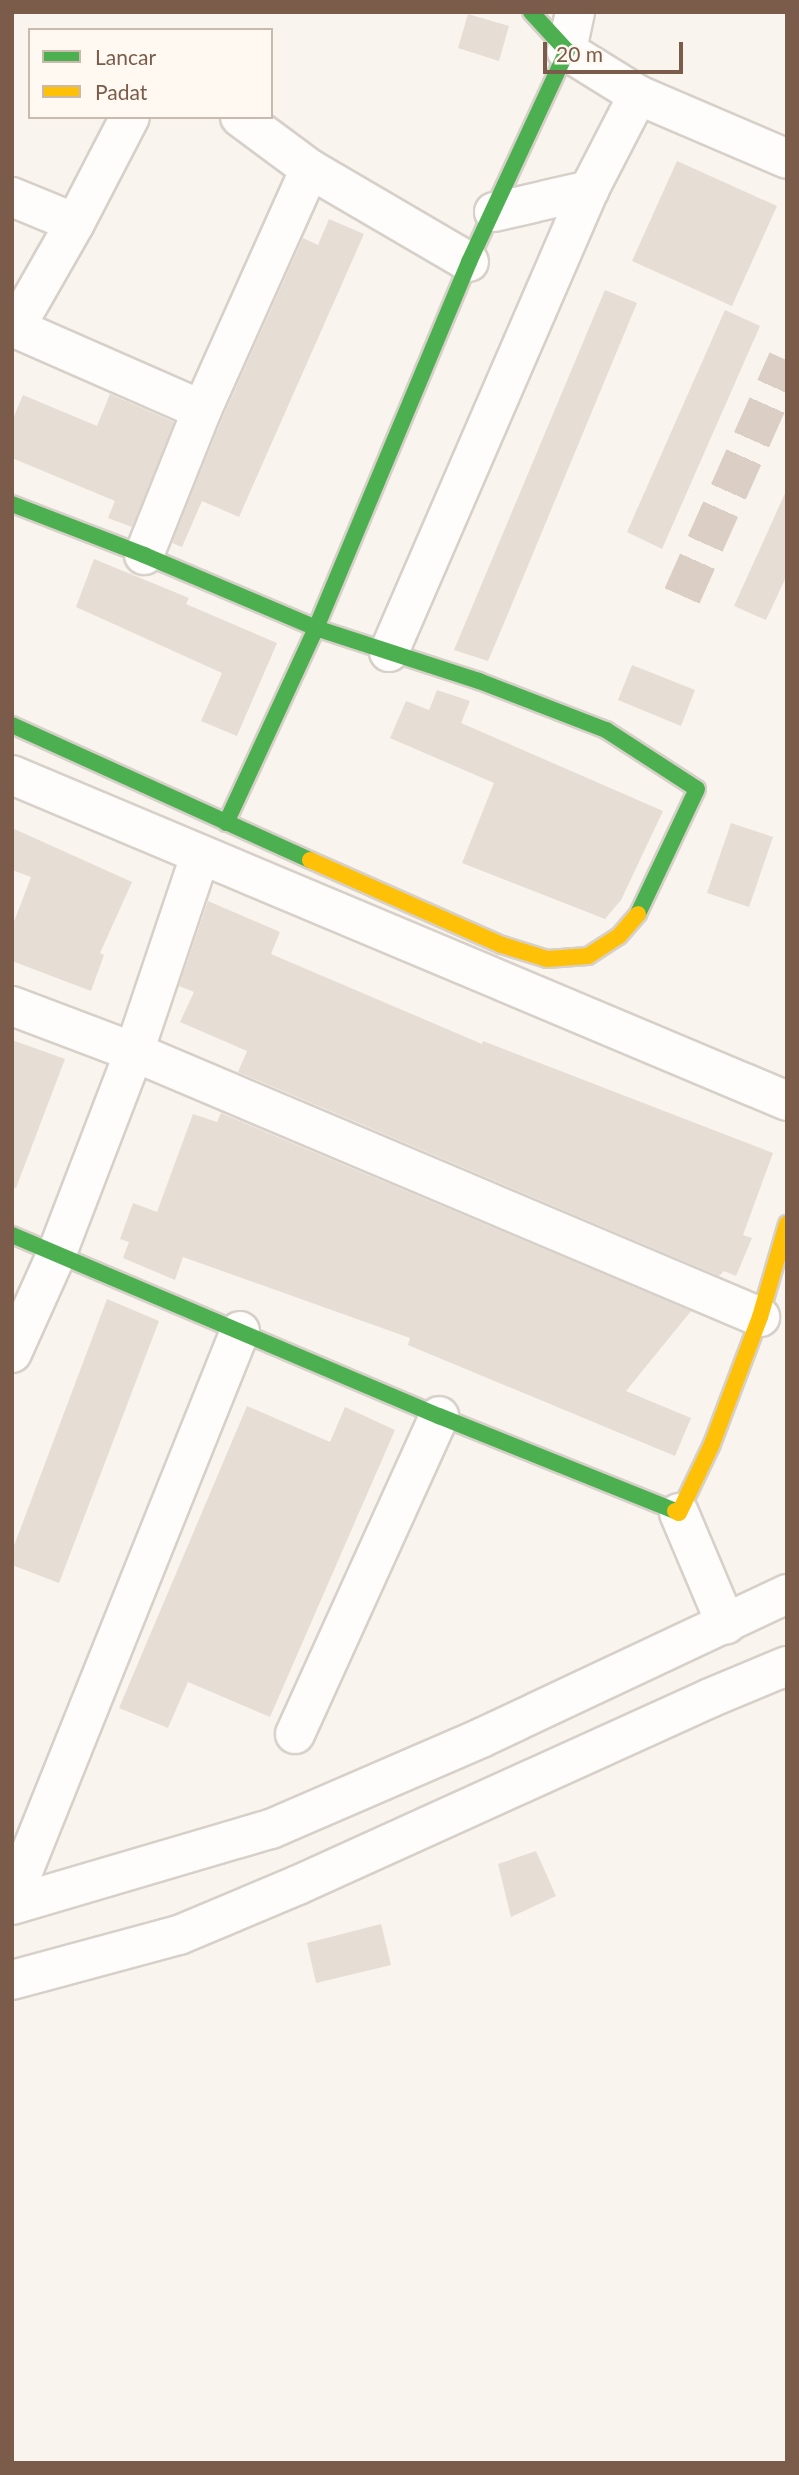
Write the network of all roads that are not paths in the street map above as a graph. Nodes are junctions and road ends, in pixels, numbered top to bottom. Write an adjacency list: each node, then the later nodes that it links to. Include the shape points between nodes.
1 (531, 12): 3 (street)
2 (575, 12): 3 (street)
3 (567, 51): 4 (street); 11 (street)
4 (638, 95): 7 (street); 9 (street)
5 (129, 119): 12 (street)
6 (243, 119): 8 (street)
7 (787, 159)
8 (310, 169): 13 (street); 15 (street)
9 (589, 190): 11 (street); 19 (street)
10 (12, 197): 12 (street)
11 (494, 212): 13 (street)
12 (75, 223): 14 (street)
13 (469, 262): 18 (street)
14 (14, 332): 15 (street)
15 (202, 410): 17 (street)
16 (12, 505): 17 (street)
17 (144, 555): 18 (street)
18 (316, 628): 19 (street); 22 (street)
19 (389, 652): 22 (street, via 606,730 697,789 640,912 619,936 588,956 547,959 526,954)
20 (12, 725): 22 (street)
21 (12, 775): 23 (street)
22 (226, 823)
23 (200, 856): 25 (street); 26 (street)
24 (12, 1006): 25 (street)
25 (134, 1052): 29 (street); 30 (street)
26 (787, 1101)
27 (787, 1224): 30 (street)
28 (12, 1235): 29 (street)
29 (57, 1253): 31 (street); 32 (street)
30 (760, 1317): 34 (street, via 712,1444)
31 (240, 1331): 33 (street); 39 (street)
32 (12, 1353)
33 (439, 1416): 34 (street); 38 (street)
34 (679, 1513): 36 (street)
35 (787, 1594): 36 (street)
36 (726, 1624): 40 (street, via 271,1829)
37 (787, 1667): 41 (street, via 179,1935)
38 (295, 1734)
39 (12, 1899)
40 (12, 1905)
41 (12, 1980)

